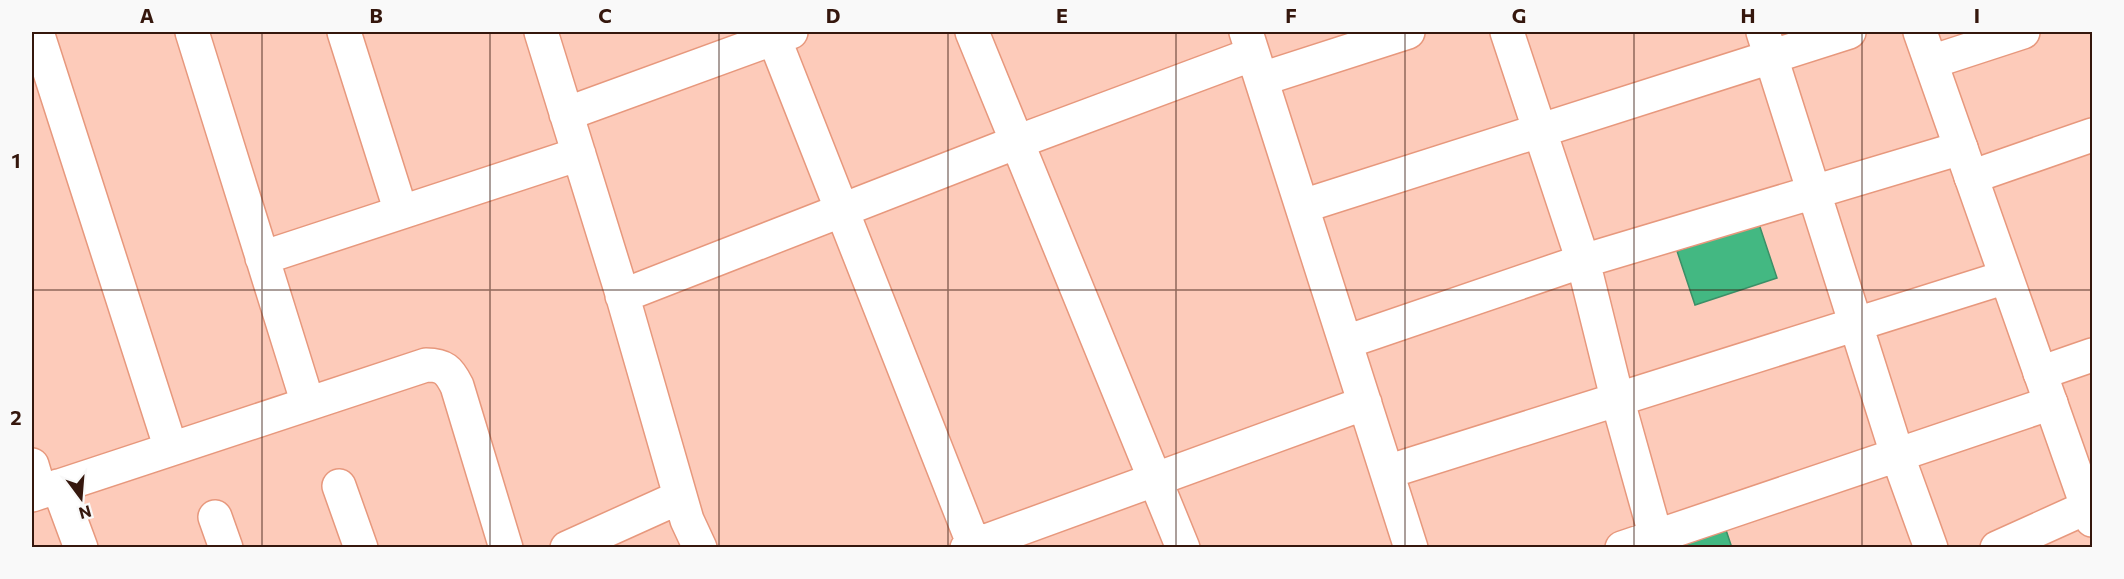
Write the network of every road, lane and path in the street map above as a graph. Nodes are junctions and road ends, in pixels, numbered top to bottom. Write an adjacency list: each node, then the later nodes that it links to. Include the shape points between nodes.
1 (192, 32): 25 (street)
2 (344, 32): 24 (street)
3 (541, 32): 15 (street)
4 (972, 32): 18 (street)
5 (1408, 32): 13 (street)
6 (1508, 32): 16 (street)
7 (1849, 32): 12 (street)
8 (1920, 32): 14 (street)
9 (2023, 32): 14 (street)
10 (42, 36): 36 (street)
11 (767, 37): 15 (street); 23 (street)
12 (1767, 44): 16 (street); 21 (street)
13 (1254, 55): 18 (street); 22 (street)
14 (1931, 62): 20 (street)
15 (566, 114): 19 (street)
16 (1541, 130): 22 (street); 26 (street)
17 (2092, 135): 20 (street)
18 (1017, 142): 23 (street); 39 (street)
19 (579, 154): 24 (street); 28 (street)
20 (1966, 163): 21 (street); 27 (street)
21 (1814, 192): 26 (street); 29 (street)
22 (1303, 206): 30 (street)
23 (843, 211): 28 (street); 46 (street)
24 (401, 212): 25 (street)
25 (262, 258): 35 (street)
26 (1583, 261): 30 (street); 33 (street)
27 (2006, 277): 29 (street); 32 (street)
28 (622, 296): 42 (street)
29 (1856, 323): 33 (street); 37 (street)
30 (1346, 342): 34 (street)
31 (2092, 355): 32 (street)
32 (2045, 388): 37 (street); 43 (street)
33 (1617, 398): 38 (street); 45 (street)
34 (1365, 403): 38 (street); 39 (street)
35 (308, 404): 36 (street); 50 (street, via 426,364 441,365 451,373 457,386)
36 (171, 449): 40 (street)
37 (1897, 454): 45 (street); 56 (street)
38 (1387, 472): 54 (street)
39 (1155, 480): 46 (street); 53 (street)
40 (40, 484): 47 (street)
41 (339, 486): 49 (street)
42 (680, 497): 51 (street); 52 (street)
43 (2091, 511): 57 (street)
44 (215, 517): 48 (street)
45 (1658, 542): 55 (street)
46 (972, 547)
47 (81, 548)
48 (226, 548)
49 (361, 548)
50 (506, 548)
51 (567, 548)
52 (700, 548)
53 (1183, 548)
54 (1411, 548)
55 (1622, 548)
56 (1931, 548)
57 (1997, 548)

